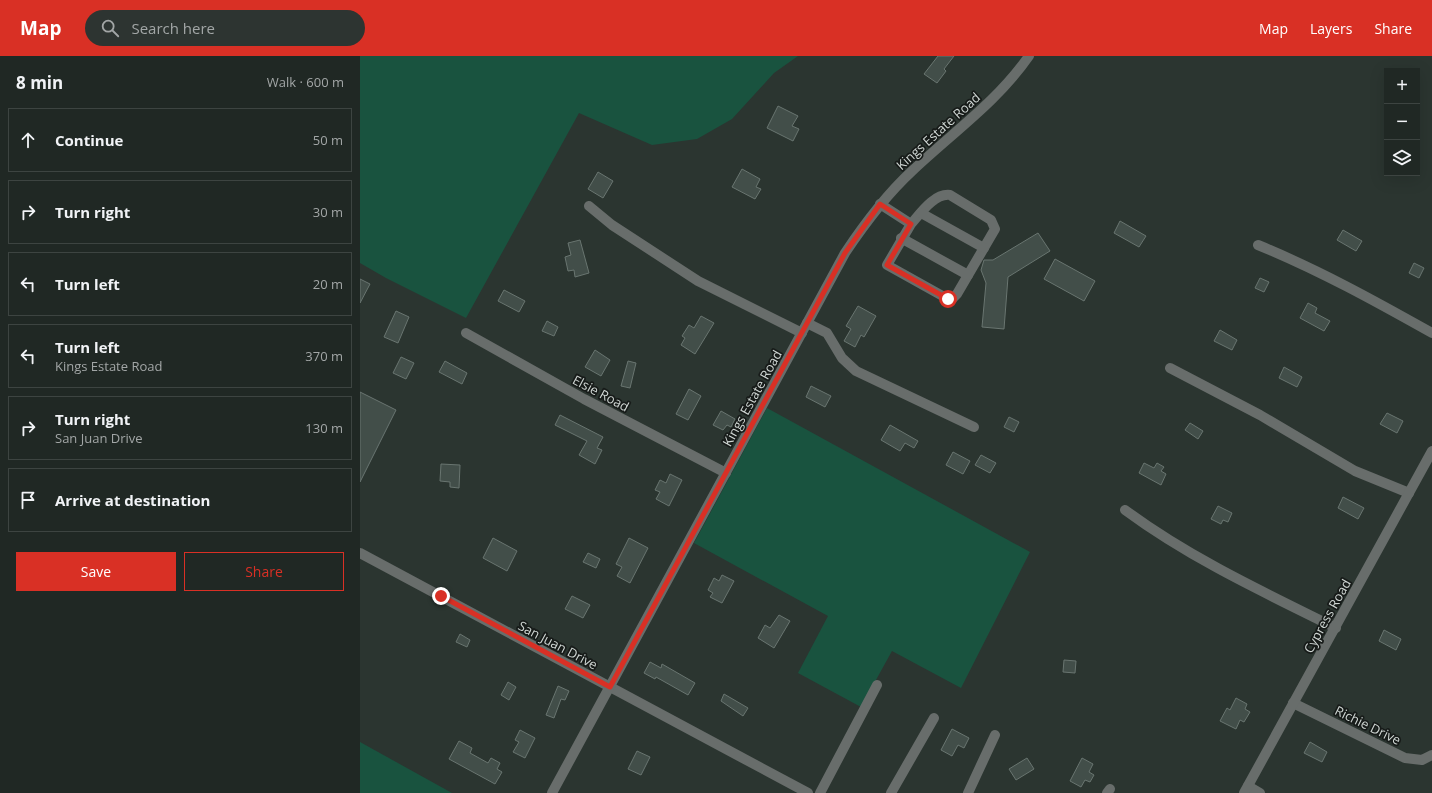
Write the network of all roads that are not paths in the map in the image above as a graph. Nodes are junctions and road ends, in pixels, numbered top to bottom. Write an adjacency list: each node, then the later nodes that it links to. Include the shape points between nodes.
1 (1029, 56): 2 (street, Kings Estate Road, via 991,102 912,171)
2 (880, 204): 5 (street); 10 (street, Kings Estate Road, via 845,253)
3 (589, 206): 12 (street, via 612,225 698,281)
4 (921, 213): 5 (street); 8 (street); 8 (street, via 940,196 950,195 991,220 995,229)
5 (911, 224): 6 (street)
6 (901, 238): 9 (street); 9 (street, via 887,263 890,268 948,299 957,294)
7 (1258, 245): 13 (street, via 1346,284)
8 (984, 248): 9 (street)
9 (968, 275)
10 (807, 323): 12 (street, Kings Estate Road); 15 (street, via 827,333 842,358 856,371)
11 (466, 333): 17 (street, Elsie Road, via 584,399)
12 (802, 333): 17 (street, Kings Estate Road)
13 (1432, 333)
14 (1170, 368): 18 (street, via 1260,415 1338,462)
15 (974, 427)
16 (1432, 452): 18 (street, Cypress Road)
17 (726, 473): 23 (street, Kings Estate Road)
18 (1409, 493): 21 (street, Cypress Road)
19 (1125, 510): 21 (street, via 1202,560)
20 (360, 553): 23 (street, San Juan Drive)
21 (1336, 628): 24 (street, Cypress Road)
22 (876, 685): 31 (street)
23 (610, 687): 29 (street, Kings Estate Road); 30 (street, San Juan Drive)
24 (1293, 703): 27 (street, Richie Drive, via 1405,758 1422,760); 28 (street, Cypress Road)
25 (934, 718): 32 (street)
26 (995, 735): 33 (street)
27 (1432, 755)
28 (1246, 790): 34 (street)
29 (552, 793)
30 (808, 793)
31 (820, 793)
32 (891, 793)
33 (968, 793)
34 (1260, 793)

